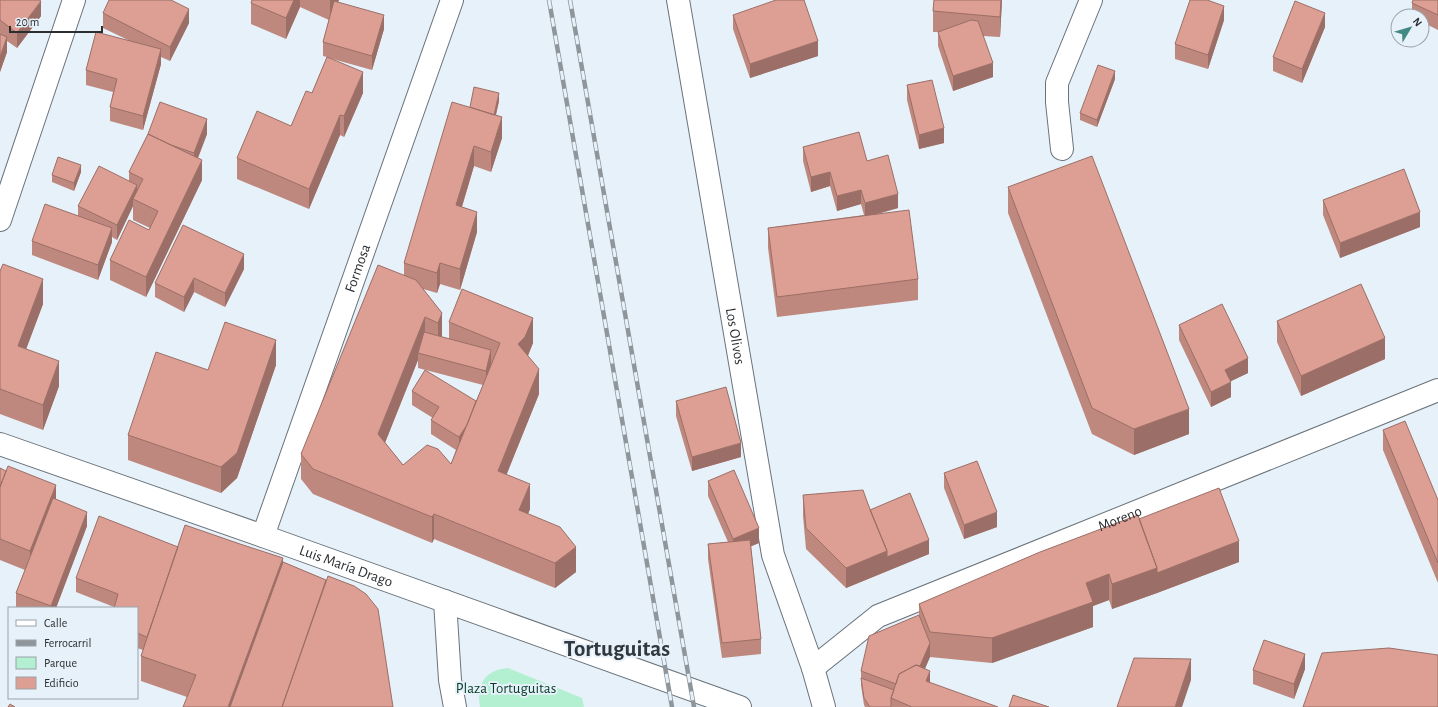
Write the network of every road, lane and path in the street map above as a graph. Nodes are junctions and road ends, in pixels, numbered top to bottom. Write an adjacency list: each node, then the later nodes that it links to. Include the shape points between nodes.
1 (74, 0): 6 (street)
2 (452, 0): 9 (street, Formosa)
3 (678, 0): 11 (street, Los Olivos, via 773,556)
4 (1091, 0): 5 (street, via 1057,83)
5 (1062, 149)
6 (0, 220)
7 (1438, 390): 11 (street, Moreno, via 878,616)
8 (0, 444): 9 (street, Luis María Drago)
9 (263, 536): 10 (street, Luis María Drago)
10 (444, 601): 12 (street, via 450,680); 13 (street, Luis María Drago)
11 (813, 668): 14 (street, Los Olivos)
12 (455, 707)
13 (740, 707)
14 (824, 707)

